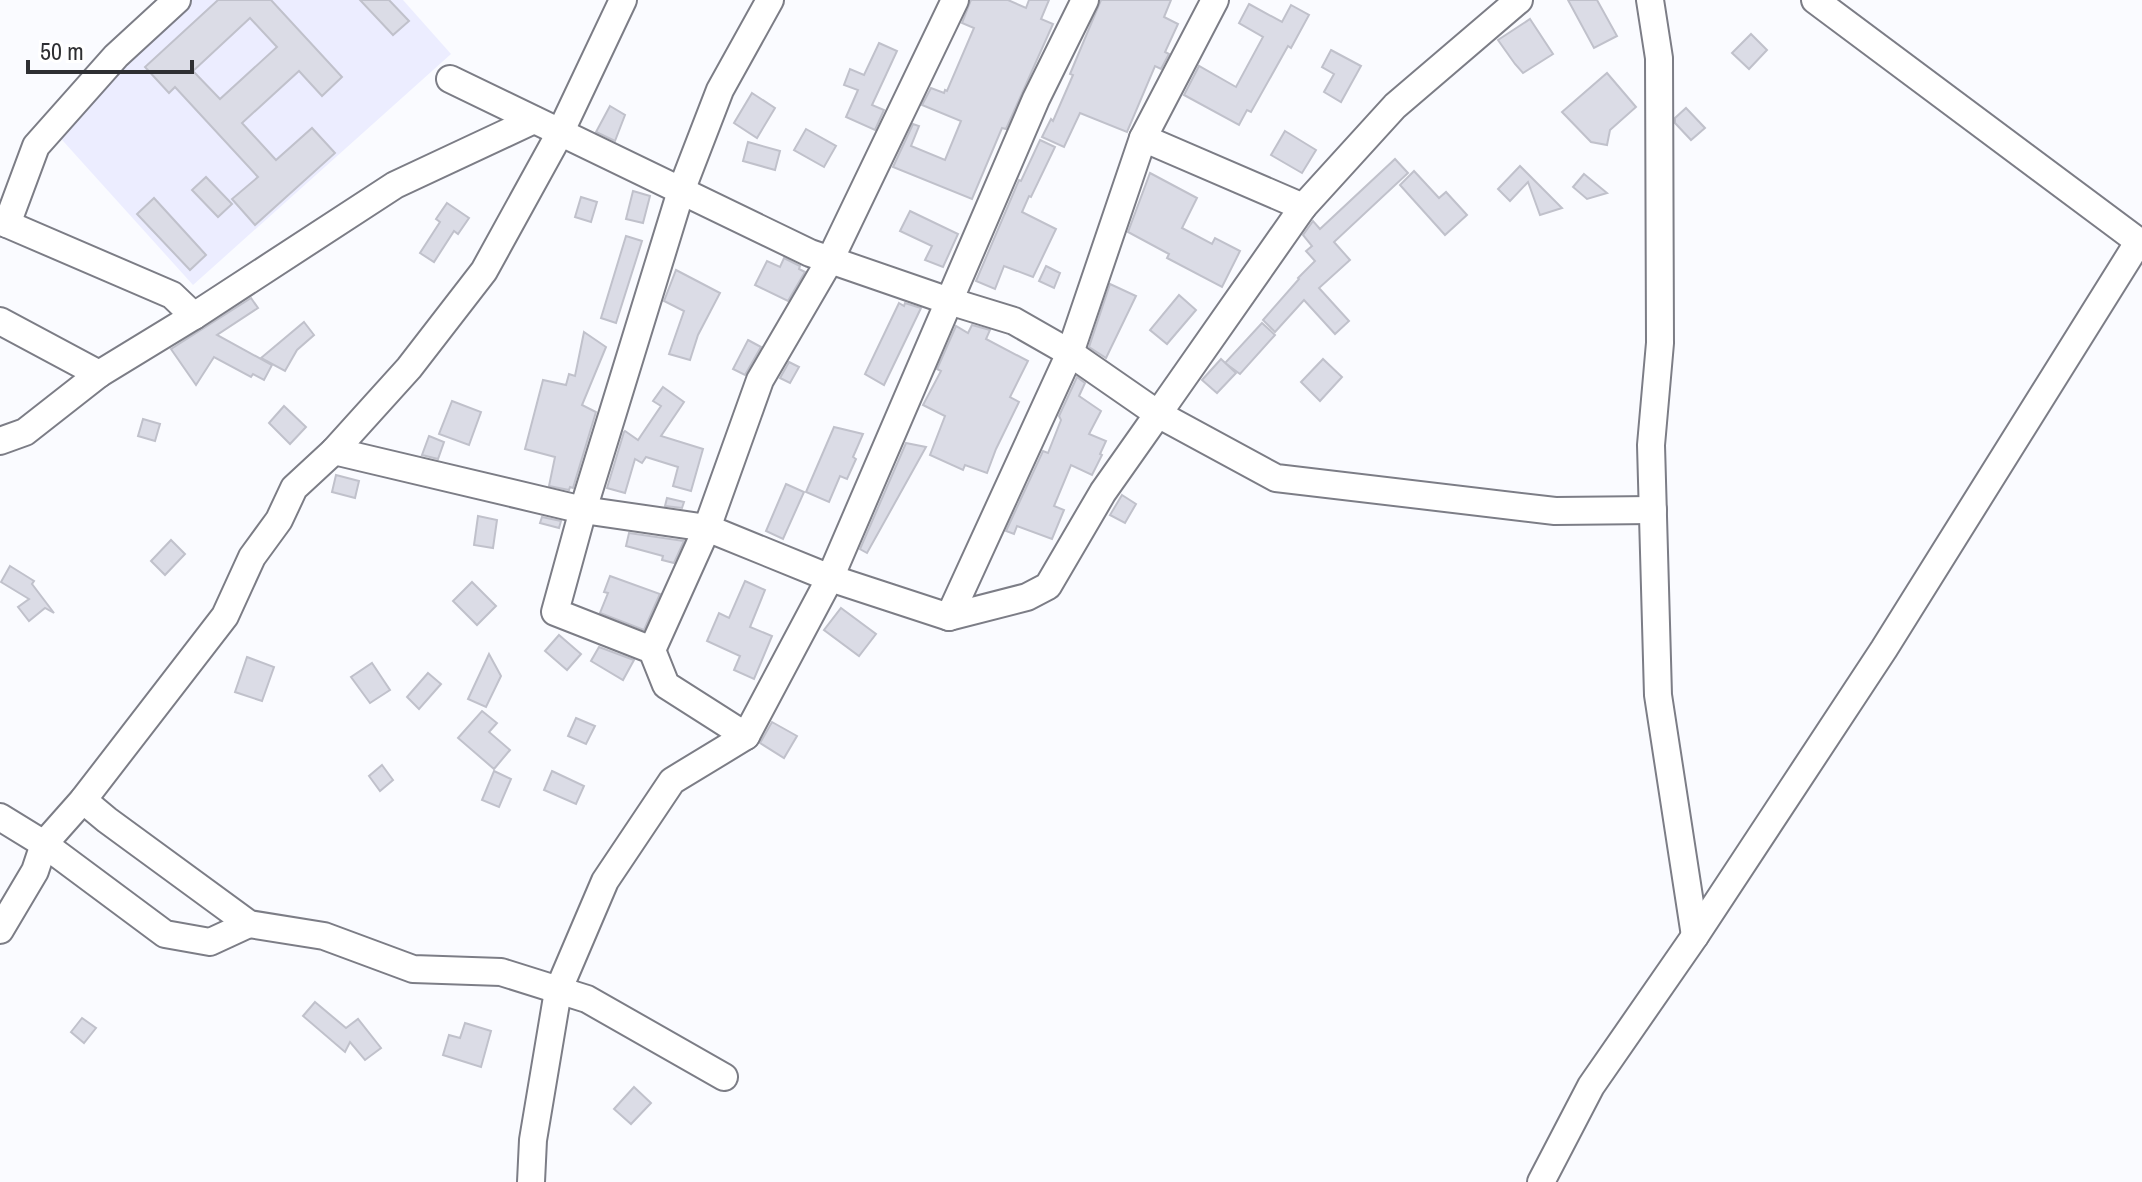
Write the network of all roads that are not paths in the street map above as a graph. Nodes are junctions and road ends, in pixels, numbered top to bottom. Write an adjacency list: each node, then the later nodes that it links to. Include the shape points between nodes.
1 (177, 0): 16 (street, via 116,56 36,146)
2 (623, 0): 12 (street)
3 (770, 0): 14 (street, via 720,90)
4 (955, 0): 18 (street)
5 (1085, 0): 19 (street)
6 (1215, 0): 13 (street)
7 (1519, 0): 15 (street, via 1395,106)
8 (1650, 0): 28 (street, via 1659,58 1660,191)
9 (1815, 0): 17 (street)
10 (450, 79): 11 (street)
11 (534, 120): 12 (street); 20 (street, via 395,185)
12 (560, 133): 14 (street); 26 (street, via 484,271 409,368)
13 (1143, 138): 15 (street); 22 (street)
14 (681, 191): 18 (street); 27 (street)
15 (1303, 207): 24 (street)
16 (4, 222): 20 (street, via 172,295)
17 (2140, 243): 39 (street)
18 (830, 260): 19 (street); 29 (street, via 760,380)
19 (949, 301): 22 (street, via 1014,321); 30 (street)
20 (194, 316): 23 (street)
21 (0, 321): 23 (street)
22 (1070, 353): 24 (street); 31 (street)
23 (99, 374): 25 (street, via 25,432)
24 (1158, 414): 28 (street, via 1276,478 1555,511); 31 (street, via 1103,492 1048,586 1027,597)
25 (0, 441)
26 (334, 451): 27 (street); 34 (street, via 294,488 252,557 225,616)
27 (583, 510): 29 (street); 32 (street, via 555,612)
28 (1653, 510): 39 (street, via 1658,695)
29 (707, 528): 30 (street); 32 (street)
30 (830, 578): 31 (street); 33 (street)
31 (949, 617)
32 (652, 650): 33 (street, via 666,685)
33 (746, 736): 40 (street, via 672,781 605,881)
34 (83, 800): 36 (street); 37 (street)
35 (0, 817): 36 (street)
36 (44, 844): 37 (street, via 165,934 210,942); 38 (street, via 35,871)
37 (249, 924): 40 (street, via 324,936 413,969 501,972)
38 (0, 930)
39 (1695, 936): 43 (street, via 1591,1086)
40 (558, 991): 41 (street, via 587,999); 42 (street)
41 (724, 1077)
42 (531, 1182)
43 (1541, 1182)

